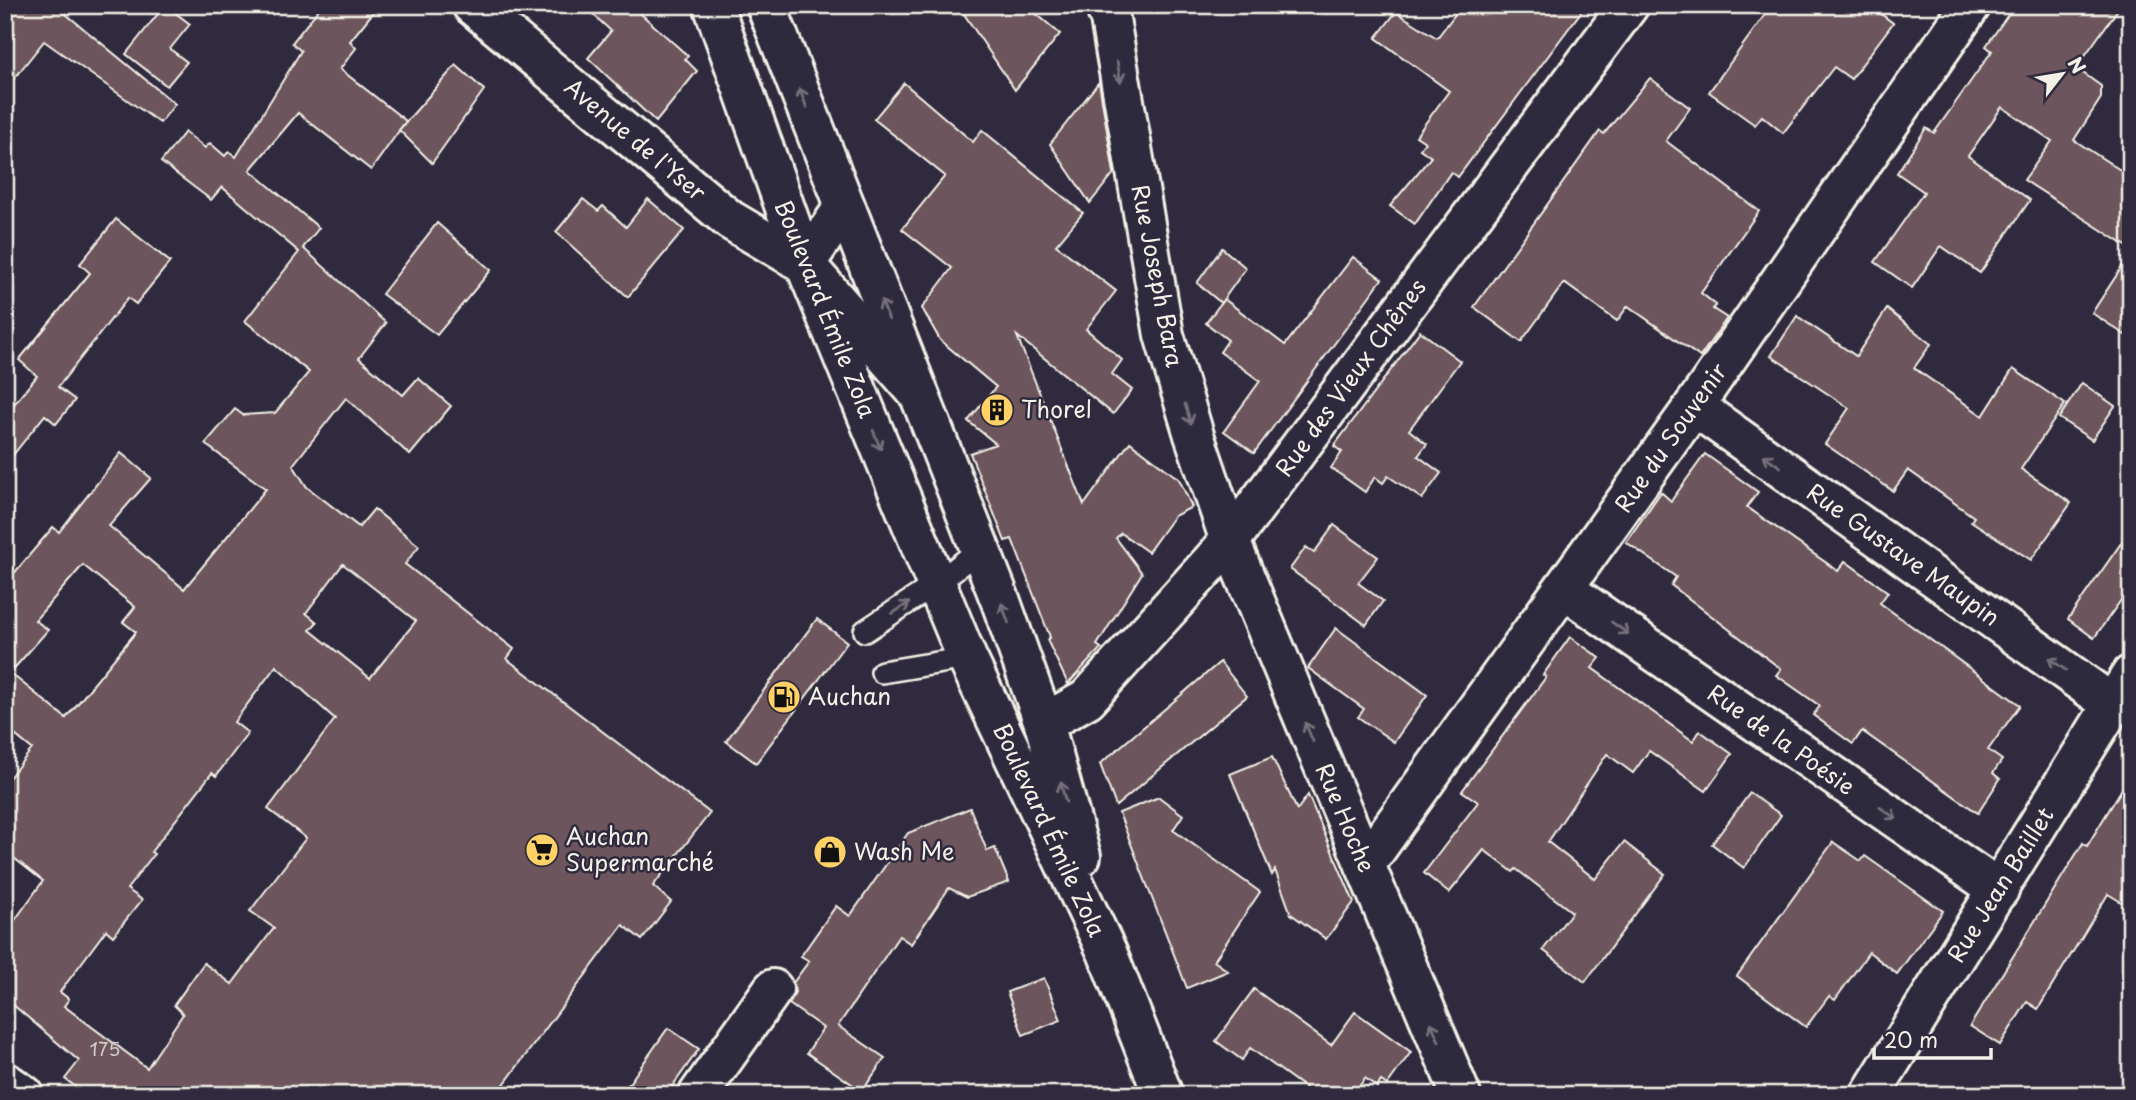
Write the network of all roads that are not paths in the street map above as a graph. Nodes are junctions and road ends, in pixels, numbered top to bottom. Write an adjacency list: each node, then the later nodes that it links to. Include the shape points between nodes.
1 (472, 5): 8 (street, Avenue de l'Yser, via 730,219)
2 (713, 5): 8 (street, Boulevard Émile Zola)
3 (766, 5): 7 (street, Boulevard Émile Zola, one-way to 3)
4 (1105, 5): 11 (street, Rue Joseph Bara, one-way to 11, via 1164,335)
5 (1629, 5): 11 (street, Rue des Vieux Chênes)
6 (1971, 5): 10 (street, Rue du Souvenir)
7 (845, 206): 8 (street); 9 (street, Boulevard Émile Zola, one-way to 7)
8 (805, 264): 9 (street); 13 (street, Boulevard Émile Zola, one-way to 13)
9 (917, 392): 12 (street, Boulevard Émile Zola)
10 (1694, 406): 14 (street, Rue du Souvenir); 18 (street, Rue Gustave Maupin, one-way to 10)
11 (1230, 541): 19 (street, Rue des Vieux Chênes, via 1087,699); 20 (street, Rue Hoche, one-way to 11)
12 (980, 549): 13 (lane); 19 (street, Boulevard Émile Zola, one-way to 12)
13 (936, 584): 15 (lane, one-way to 13); 16 (street, Boulevard Émile Zola)
14 (1564, 589): 20 (street, Rue du Souvenir); 21 (street, Rue de la Poésie, one-way to 21)
15 (865, 631)
16 (967, 658): 17 (lane); 22 (street, Boulevard Émile Zola)
17 (882, 672)
18 (2122, 690): 21 (street, Rue Jean Baillet)
19 (1044, 723): 22 (street, Boulevard Émile Zola, one-way to 19)
20 (1365, 865): 28 (street, Rue Hoche, one-way to 20)
21 (1999, 890): 29 (street, Rue Jean Baillet)
22 (1107, 952): 27 (street)
23 (773, 989): 26 (street)
24 (5, 1082): 25 (street)
25 (24, 1095)
26 (698, 1095)
27 (1163, 1095)
28 (1461, 1095)
29 (1870, 1095)

